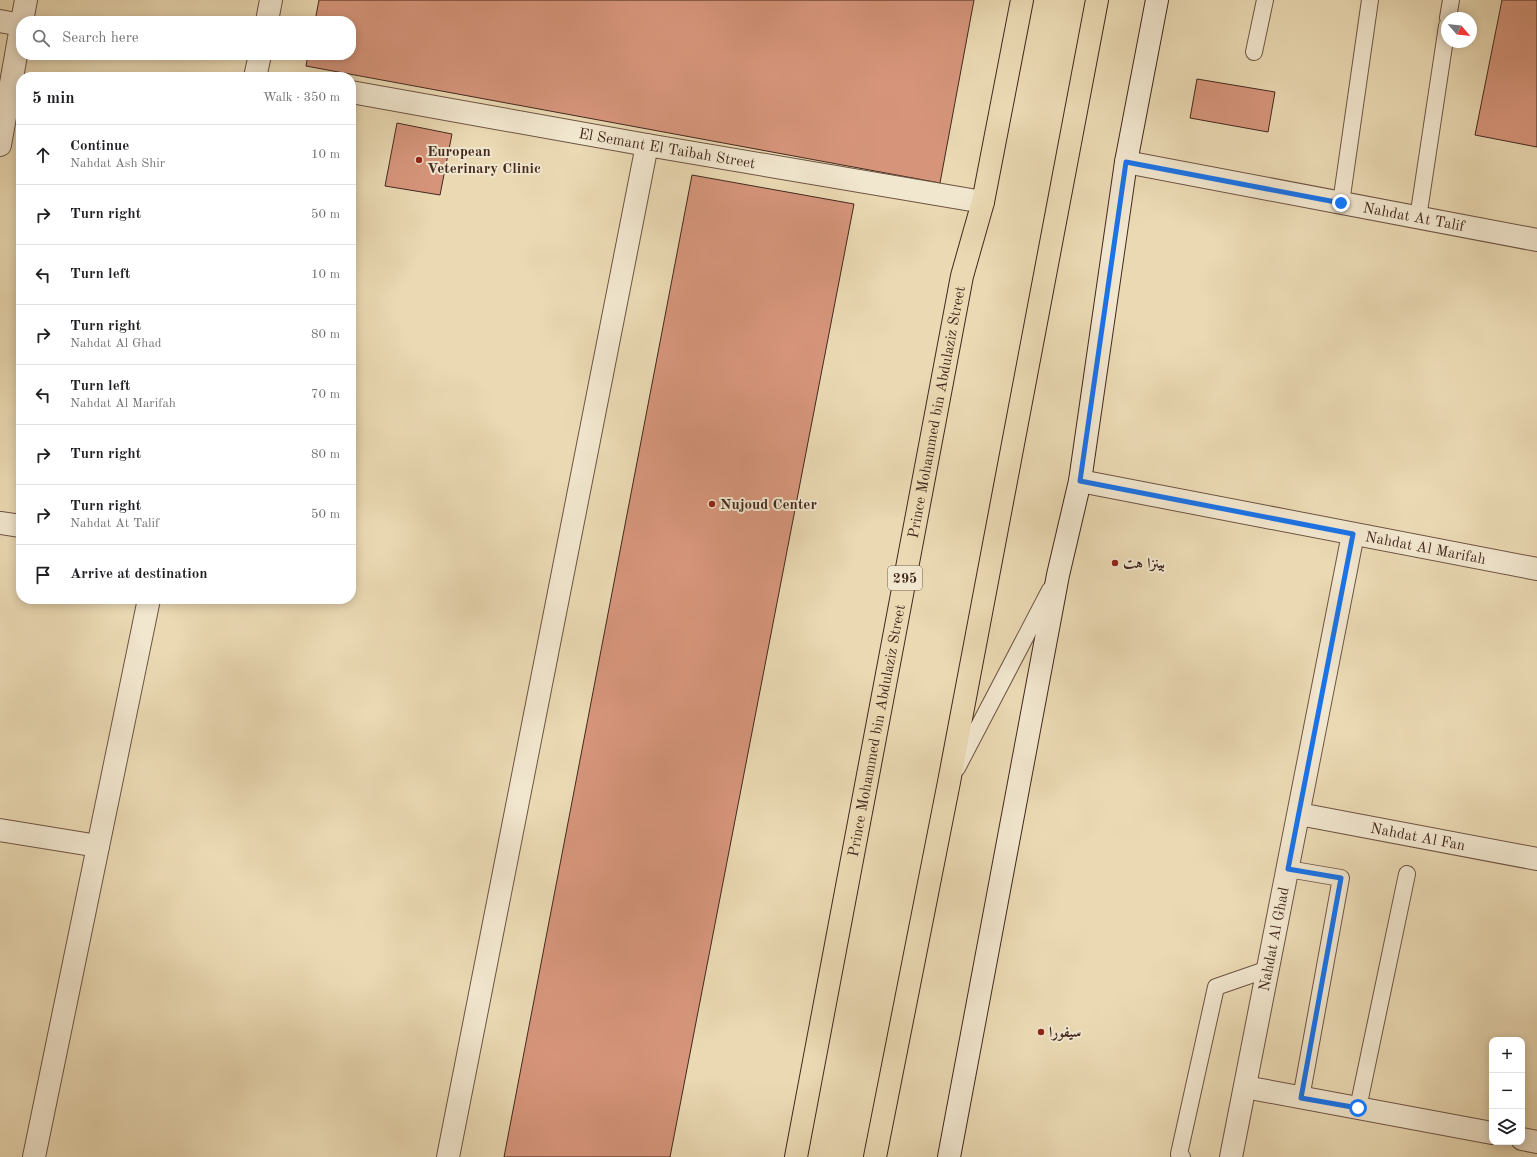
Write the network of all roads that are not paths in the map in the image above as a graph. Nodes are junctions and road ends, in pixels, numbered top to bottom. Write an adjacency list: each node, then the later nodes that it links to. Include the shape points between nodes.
1 (26, 0): 10 (street)
2 (271, 0): 11 (street)
3 (1022, 0): 21 (main road, Prince Mohammed bin Abdulaziz Street / 295)
4 (1097, 0): 32 (main road)
5 (1156, 0): 20 (street)
6 (1265, 0): 15 (lane)
7 (1370, 0): 22 (lane)
8 (1451, 0): 9 (lane)
9 (1449, 12)
10 (23, 16)
11 (268, 16)
12 (0, 21): 13 (street)
13 (16, 25)
14 (1444, 48): 23 (lane)
15 (1254, 52)
16 (16, 54): 18 (street)
17 (356, 93): 19 (street, El Semant El Taibah Street)
18 (0, 145)
19 (647, 145): 21 (street, El Semant El Taibah Street); 47 (street)
20 (1126, 162): 22 (street, Nahdat At Talif); 25 (street)
21 (983, 202): 48 (main road, Prince Mohammed bin Abdulaziz Street / 295, via 962,276)
22 (1341, 203): 23 (street, Nahdat At Talif)
23 (1418, 218): 24 (street, Nahdat At Talif)
24 (1537, 240)
25 (1080, 481): 28 (street, Nahdat Al Marifah); 30 (street)
26 (0, 523): 27 (street)
27 (16, 525)
28 (1353, 534): 29 (street, Nahdat Al Marifah); 33 (street, Nahdat Al Ghad)
29 (1537, 569)
30 (1058, 575): 32 (lane); 50 (street)
31 (148, 604): 35 (street)
32 (949, 782): 49 (main road)
33 (1299, 814): 36 (street, Nahdat Al Fan); 37 (street, Nahdat Al Ghad)
34 (0, 830): 35 (street)
35 (98, 846): 46 (street)
36 (1537, 859)
37 (1288, 869): 39 (street, Nahdat Al Ghad); 41 (lane, via 1341,878)
38 (1407, 874): 42 (lane)
39 (1268, 969): 40 (street, Nahdat Al Ghad); 51 (lane, via 1216,987 1179,1154)
40 (1245, 1087): 41 (street); 52 (street, Nahdat Al Ghad)
41 (1301, 1098): 42 (street)
42 (1358, 1108): 43 (street)
43 (1489, 1132)
44 (1525, 1140): 45 (street)
45 (1537, 1142)
46 (34, 1157)
47 (448, 1157)
48 (796, 1157)
49 (875, 1157)
50 (949, 1157)
51 (1182, 1157)
52 (1231, 1157)

